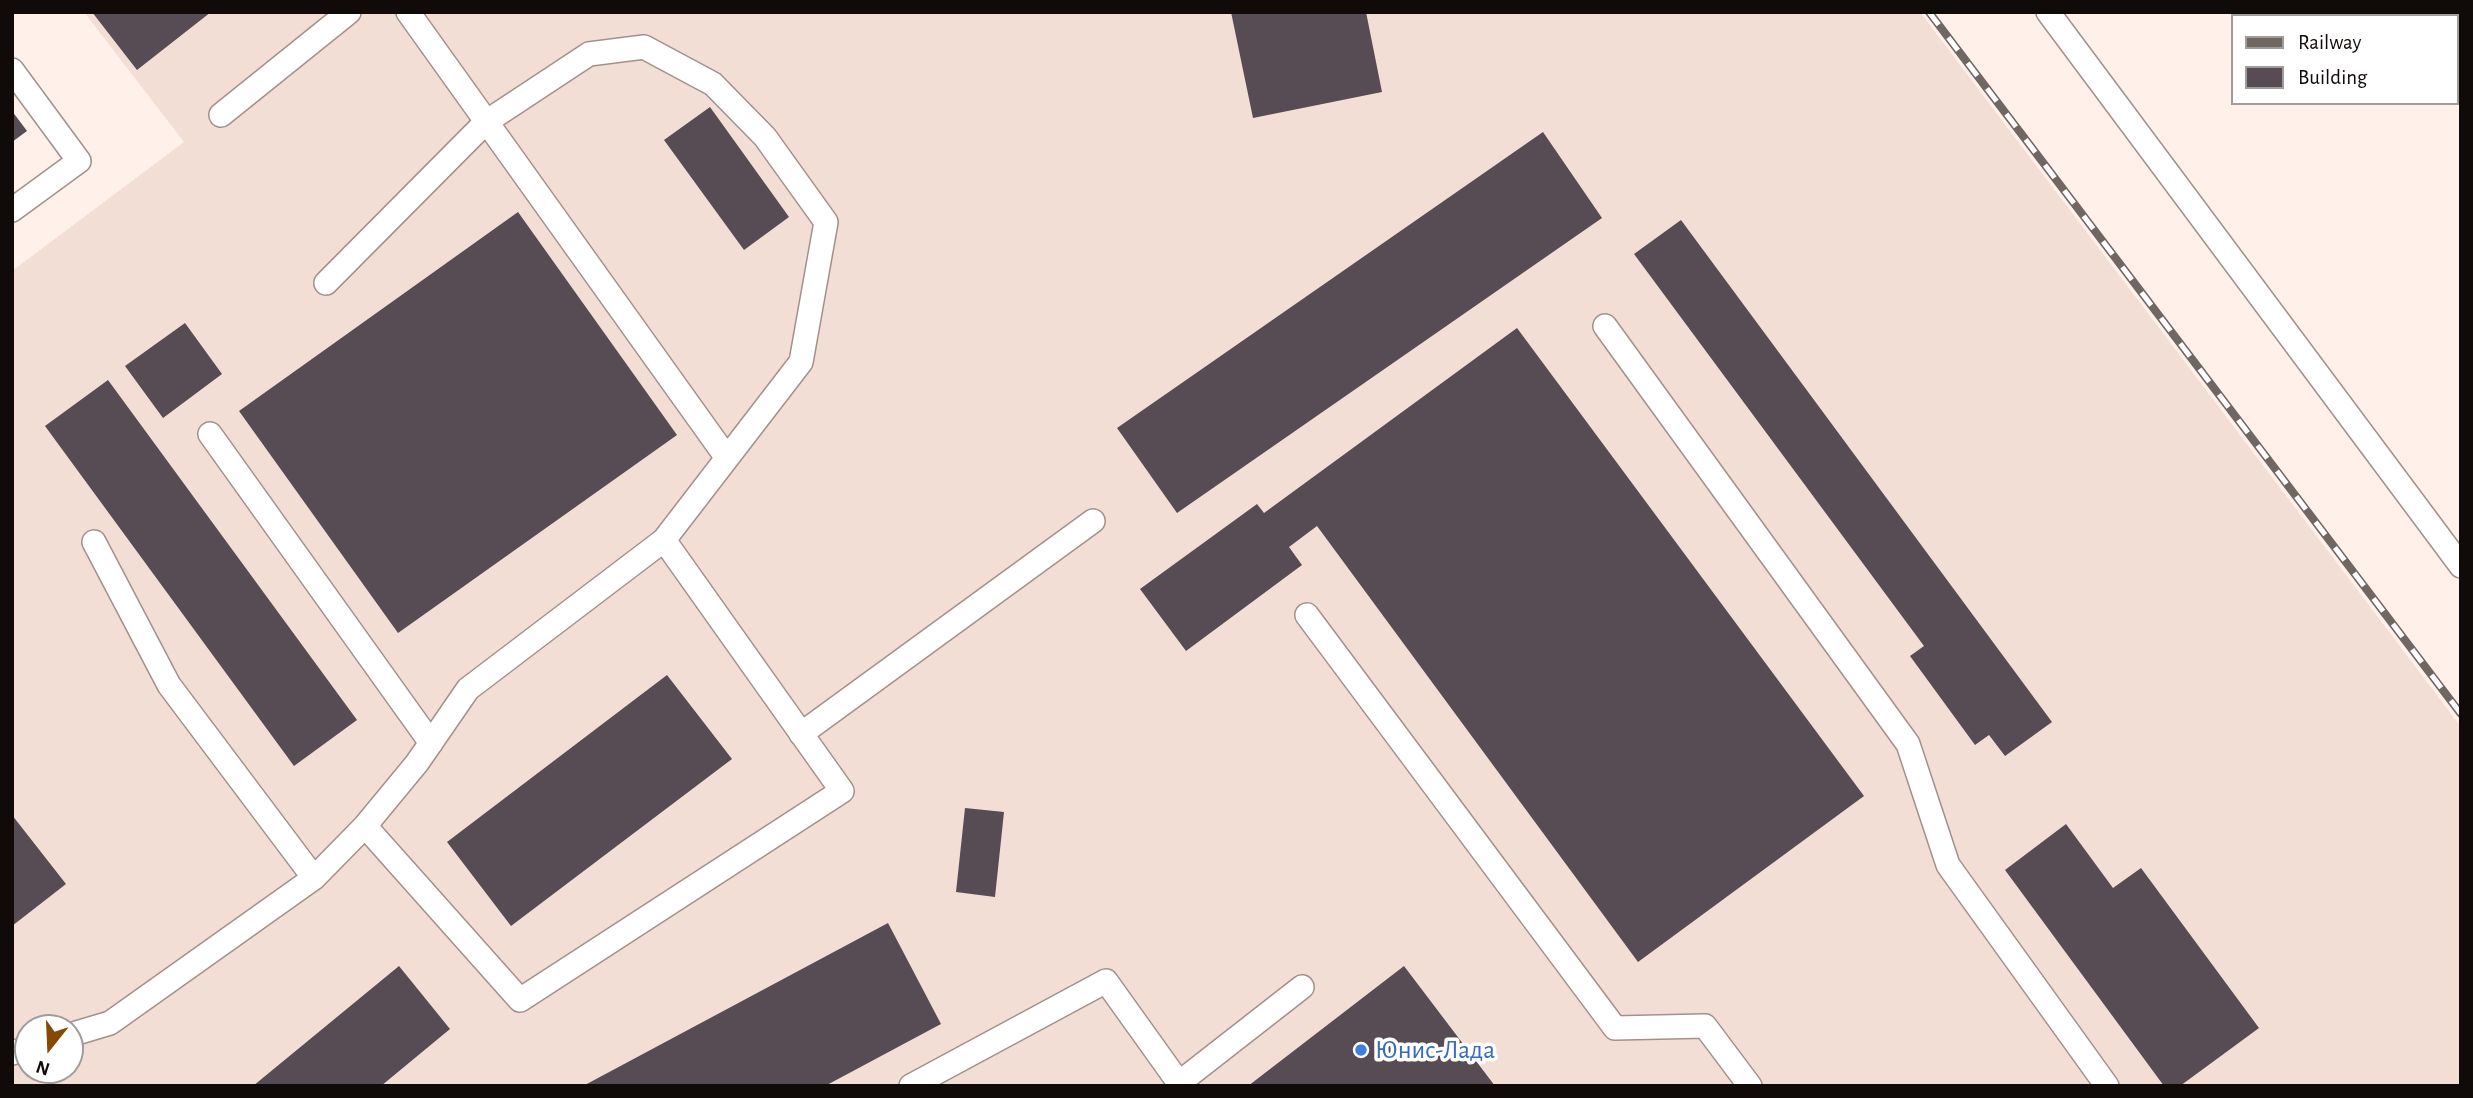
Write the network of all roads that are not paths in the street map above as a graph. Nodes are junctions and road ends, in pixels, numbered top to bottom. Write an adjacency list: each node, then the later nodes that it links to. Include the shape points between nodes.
1 (349, 12): 5 (lane)
2 (408, 12): 6 (lane)
3 (2048, 12): 15 (lane)
4 (12, 71): 7 (lane, via 79,161)
5 (221, 115)
6 (486, 122): 8 (lane); 11 (lane); 11 (lane, via 589,54 644,47 713,84 765,137 826,222 802,362)
7 (12, 210)
8 (326, 283)
9 (1605, 326): 26 (lane, via 1909,744 1948,865)
10 (210, 434): 18 (lane)
11 (727, 458): 13 (lane)
12 (1093, 521): 17 (lane)
13 (664, 540): 17 (lane); 18 (lane, via 468,689)
14 (94, 542): 20 (lane, via 169,685)
15 (2461, 566)
16 (1307, 615): 25 (lane, via 1615,1028 1705,1026)
17 (801, 734): 19 (lane, via 842,791 520,1000)
18 (431, 743): 19 (lane)
19 (365, 826): 20 (lane)
20 (314, 878): 22 (lane, via 110,1023)
21 (1302, 987): 23 (lane)
22 (84, 1031)
23 (1180, 1084): 24 (lane, via 1106,981)
24 (911, 1086)
25 (1750, 1086)
26 (2107, 1086)

